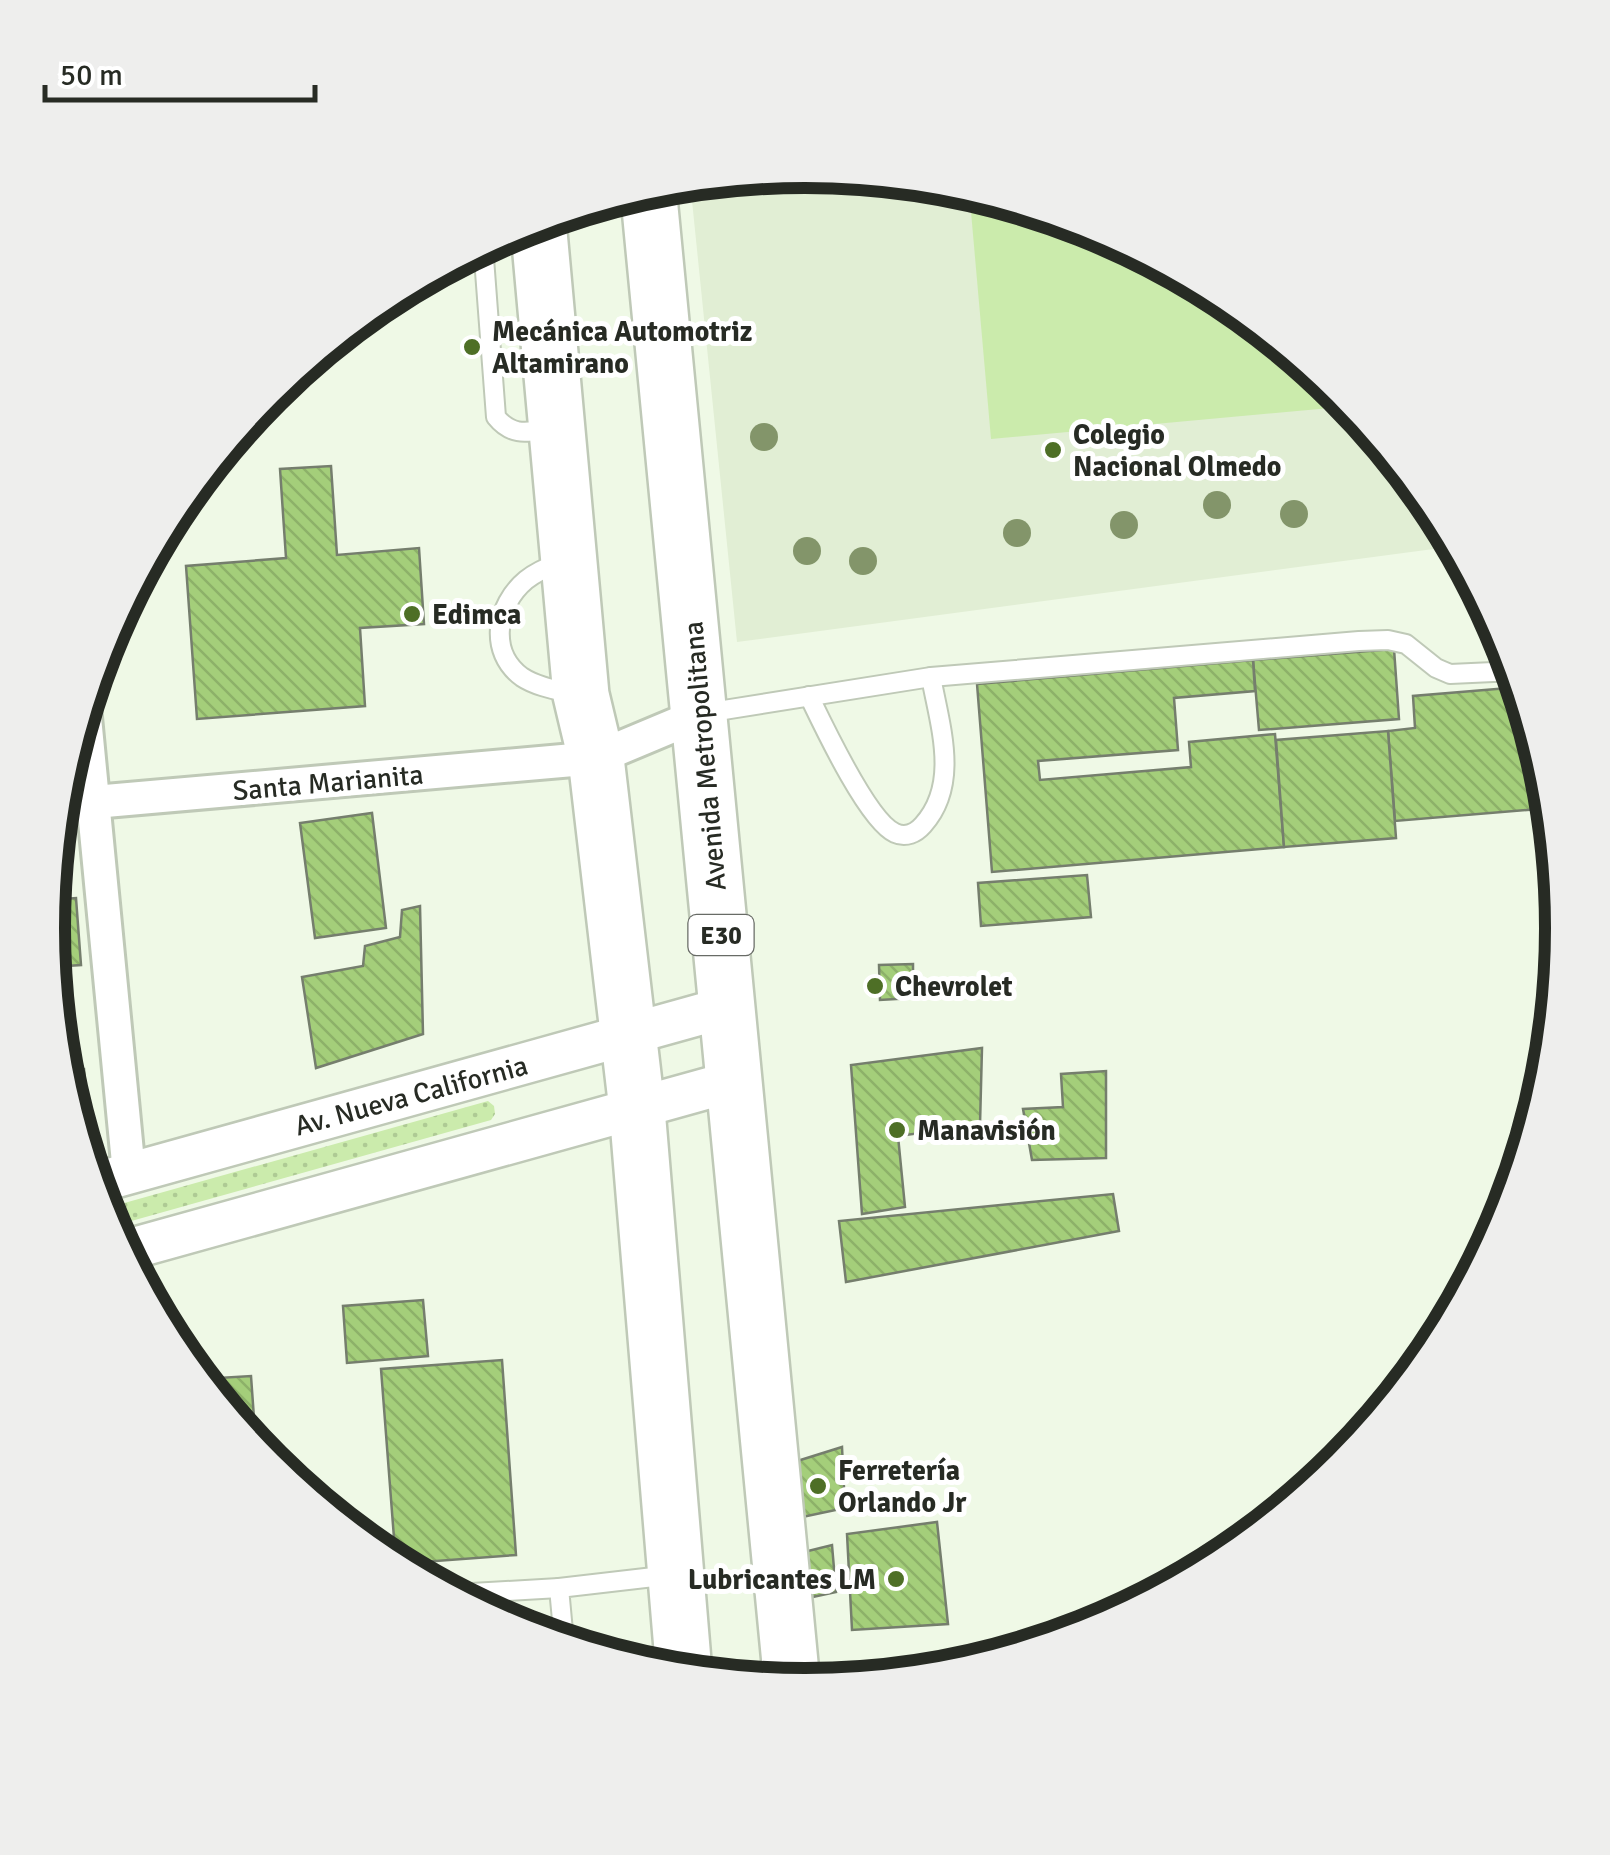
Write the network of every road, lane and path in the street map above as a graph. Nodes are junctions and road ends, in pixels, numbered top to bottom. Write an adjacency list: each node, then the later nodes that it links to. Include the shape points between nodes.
1 (650, 205): 10 (highway, Avenida Metropolitana / E30)
2 (540, 237): 4 (highway)
3 (484, 261): 4 (lane, via 496,417 520,433)
4 (559, 428): 5 (highway)
5 (571, 558): 8 (highway); 8 (lane, via 526,580 498,625 502,649 523,678)
6 (1499, 672): 7 (lane, via 1450,674 1406,644 1388,640)
7 (931, 677): 9 (lane); 9 (lane, via 945,758 943,793 926,822 908,835 894,833 878,816)
8 (582, 695): 12 (highway)
9 (810, 696): 10 (lane)
10 (702, 714): 12 (street, Santa Marianita); 15 (highway, Avenida Metropolitana / E30)
11 (88, 745): 13 (street)
12 (596, 758): 13 (street, Santa Marianita); 16 (highway)
13 (94, 802): 14 (street, Santa Marianita); 19 (street)
14 (76, 804)
15 (727, 1007): 16 (street, Av. Nueva California); 17 (highway, Avenida Metropolitana / E30)
16 (628, 1034): 18 (highway); 19 (street, Av. Nueva California)
17 (734, 1082): 18 (street); 26 (highway, Avenida Metropolitana / E30)
18 (636, 1108): 20 (street); 21 (highway)
19 (112, 1178)
20 (137, 1247)
21 (676, 1574): 22 (lane); 25 (highway)
22 (558, 1588): 23 (lane); 24 (lane)
23 (481, 1592)
24 (562, 1626)
25 (683, 1657)
26 (790, 1667)

